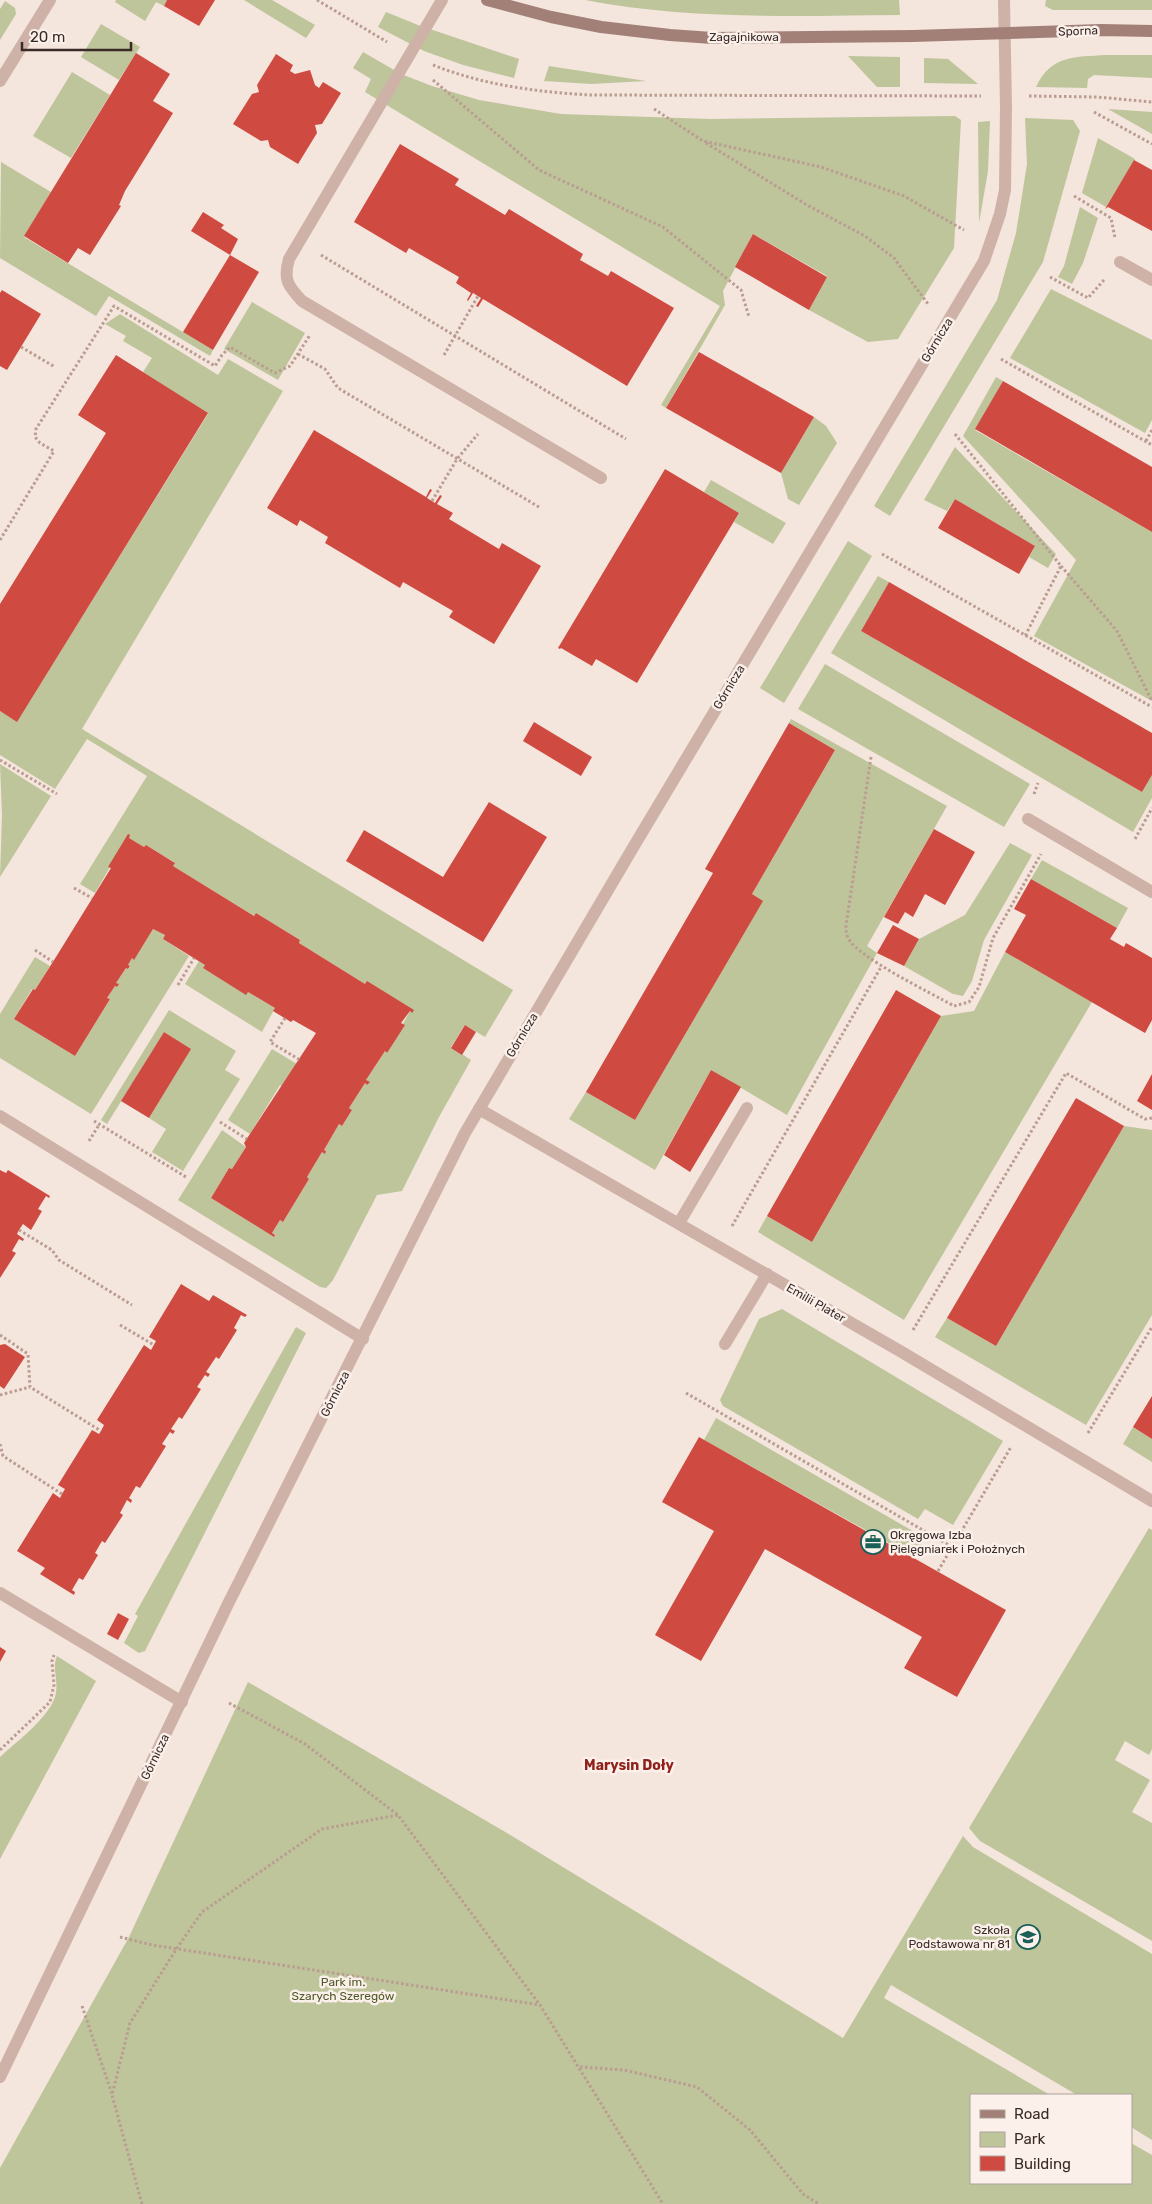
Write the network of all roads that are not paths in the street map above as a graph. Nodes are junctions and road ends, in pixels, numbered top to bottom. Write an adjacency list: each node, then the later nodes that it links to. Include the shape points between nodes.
1 (50, 0): 7 (street)
2 (442, 0): 10 (street, via 289,259 285,274 290,288 302,301)
3 (487, 0): 6 (street, Zagajnikowa, via 601,27 712,38)
4 (1004, 0): 6 (street, Górnicza)
5 (1152, 30): 6 (street, Sporna)
6 (1005, 33): 14 (street, Górnicza, via 1003,201 984,261)
7 (0, 81)
8 (1120, 262): 9 (street)
9 (1152, 280)
10 (602, 478)
11 (1028, 819): 12 (street)
12 (1152, 892)
13 (747, 1108): 16 (street)
14 (479, 1109): 16 (street, Emilii Plater); 18 (street, Górnicza)
15 (0, 1116): 18 (street)
16 (679, 1223): 17 (street, Emilii Plater)
17 (767, 1274): 19 (street); 20 (street, Emilii Plater)
18 (363, 1339): 22 (street, Górnicza, via 229,1602)
19 (725, 1344)
20 (1152, 1500)
21 (0, 1593): 22 (street)
22 (182, 1702): 23 (street, Górnicza)
23 (0, 2077)

